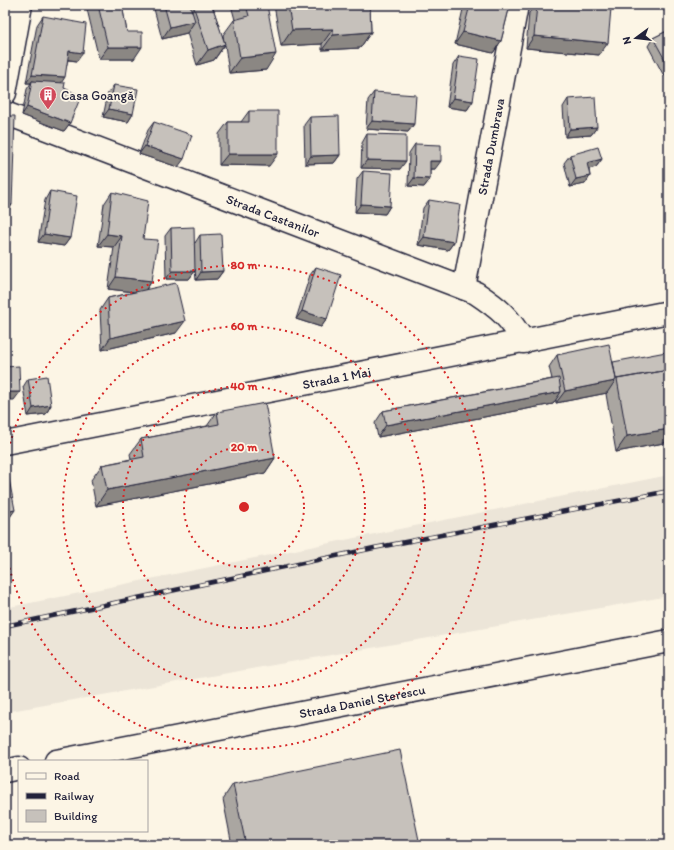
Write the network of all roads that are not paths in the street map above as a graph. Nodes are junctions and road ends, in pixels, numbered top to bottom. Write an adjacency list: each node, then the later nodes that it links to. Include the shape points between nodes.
1 (21, 5): 3 (street)
2 (517, 5): 5 (street, Strada Dumbrava)
3 (5, 93)
4 (5, 113): 5 (street, Strada Castanilor)
5 (464, 288): 7 (street, Strada Castanilor, via 497,307 511,320)
6 (669, 312): 7 (street, Strada 1 Mai)
7 (524, 342): 8 (street, Strada 1 Mai)
8 (5, 443)
9 (669, 641): 10 (street, Strada Daniel Sterescu)
10 (61, 760)
11 (18, 768): 12 (street)
12 (5, 771)

